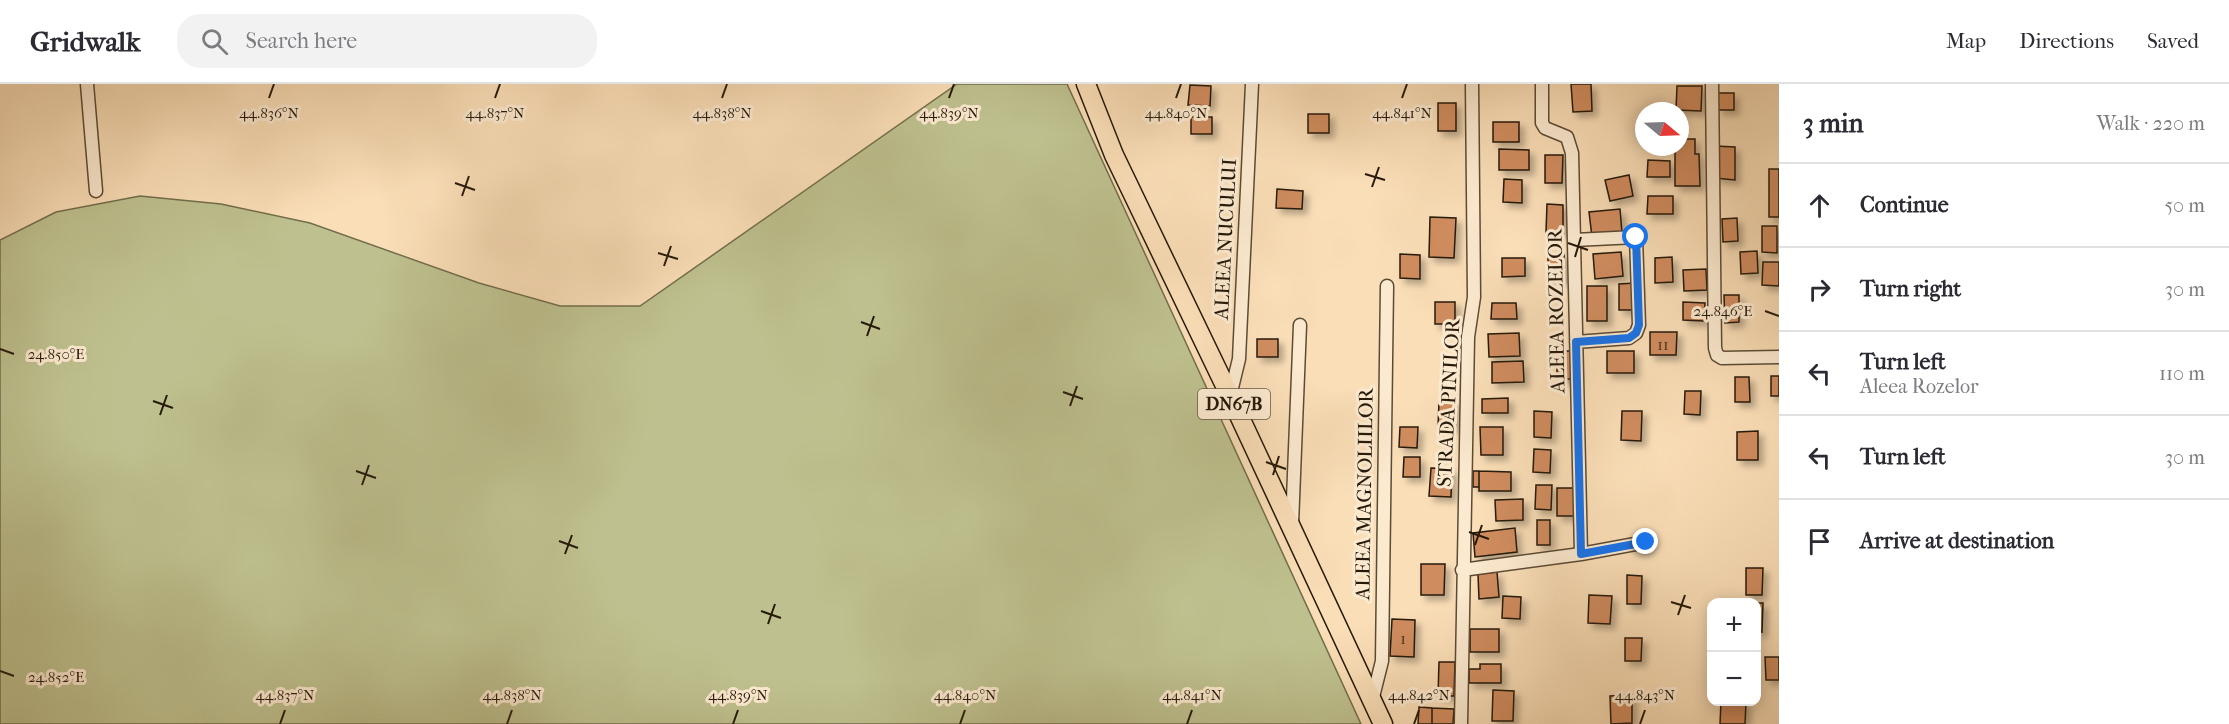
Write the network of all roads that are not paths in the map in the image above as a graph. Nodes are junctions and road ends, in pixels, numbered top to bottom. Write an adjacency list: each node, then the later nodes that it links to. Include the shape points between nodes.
1 (87, 84): 7 (street)
2 (1086, 84): 13 (main road, DN67B, via 1114,155)
3 (1252, 84): 13 (street, ALEEA NUCULUI, via 1239,359)
4 (1473, 84): 17 (street, STRADA PINILOR, via 1474,297 1468,337)
5 (1542, 84): 8 (street, ALEEA ROZELOR, via 1542,123 1570,140)
6 (1712, 84): 12 (street, via 1715,348 1722,358)
7 (96, 191)
8 (1574, 240): 11 (street, ALEEA ROZELOR); 11 (street, via 1636,237 1639,325 1629,338)
9 (1387, 285): 18 (street, ALEEA MAGNOLIILOR, via 1382,661)
10 (1300, 325): 14 (street)
11 (1576, 342): 16 (street, ALEEA ROZELOR)
12 (1779, 357)
13 (1230, 396): 14 (main road, DN67B)
14 (1292, 528): 18 (main road, DN67B)
15 (1646, 542): 16 (street)
16 (1581, 554): 17 (street)
17 (1462, 570): 20 (street, STRADA PINILOR)
18 (1372, 701): 19 (main road, DN67B)
19 (1383, 724)
20 (1461, 724)

